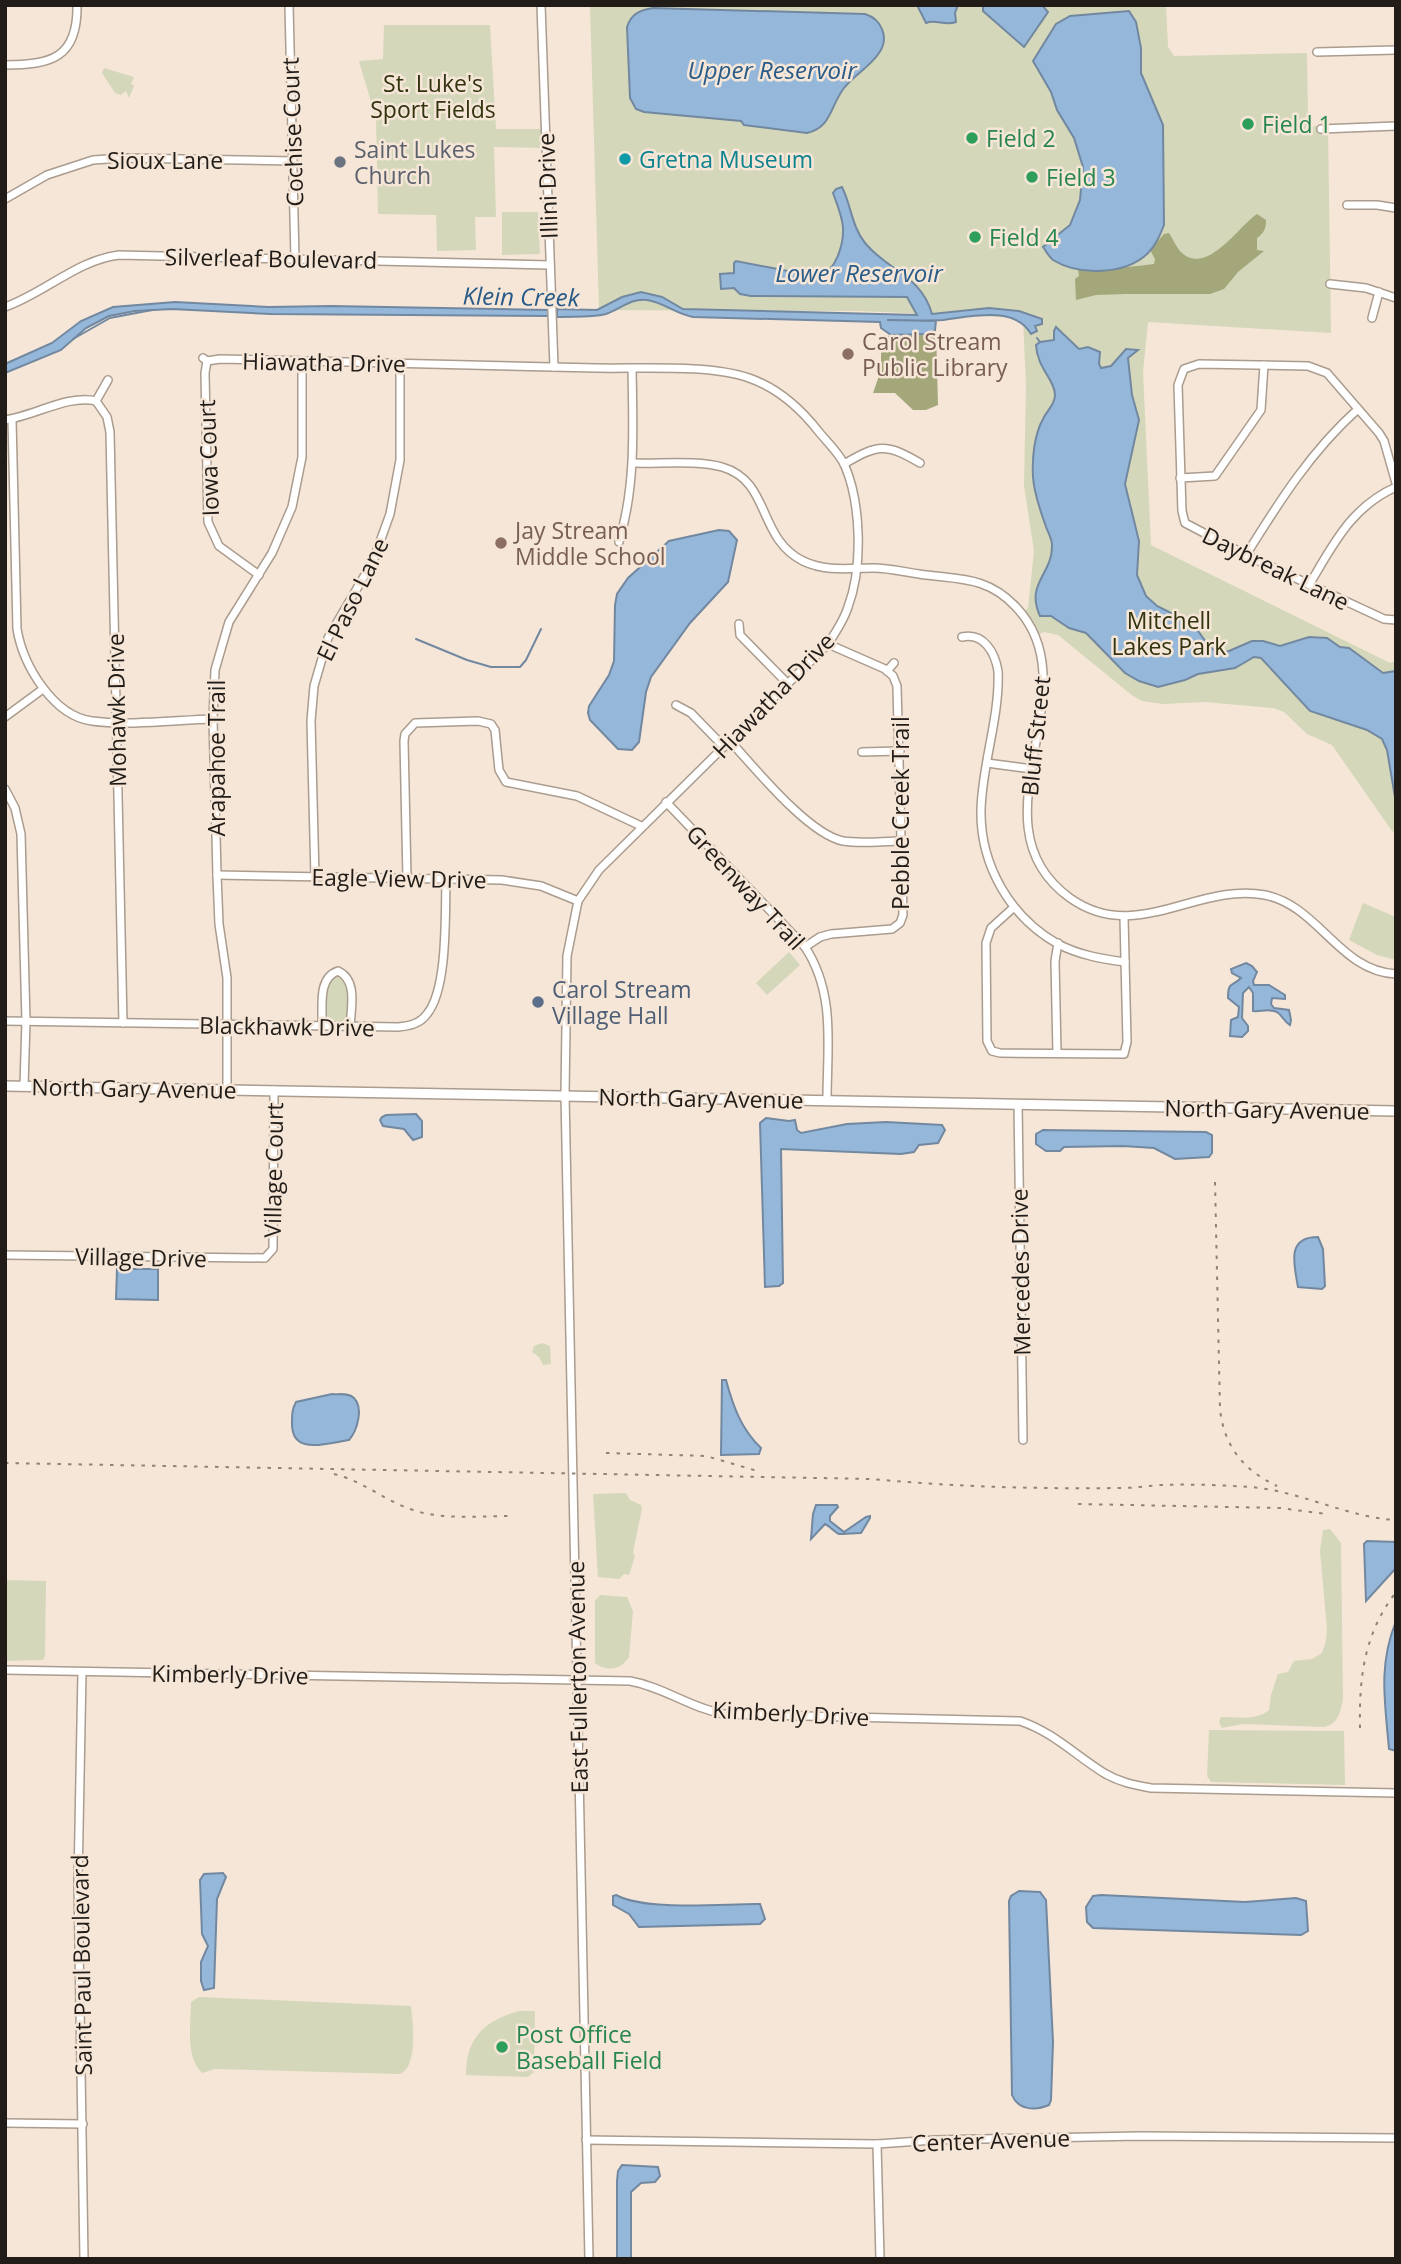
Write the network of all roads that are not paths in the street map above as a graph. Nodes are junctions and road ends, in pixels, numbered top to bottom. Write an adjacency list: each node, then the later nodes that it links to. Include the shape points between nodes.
1 (77, 5): 6 (street, via 73,37 61,54 33,65)
2 (289, 5): 9 (street, Cochise Court)
3 (541, 5): 14 (street, Illini Drive)
4 (1396, 50): 5 (street)
5 (1317, 52)
6 (5, 65)
7 (1396, 126): 8 (street)
8 (1321, 129)
9 (293, 162): 10 (street, Sioux Lane, via 107,158 58,170); 13 (street, Cochise Court)
10 (5, 199)
11 (1347, 205): 12 (street)
12 (1396, 208)
13 (295, 259): 14 (street, Silverleaf Boulevard); 18 (street, Silverleaf Boulevard, via 105,257)
14 (550, 265): 24 (street, Illini Drive)
15 (1330, 284): 16 (street)
16 (1379, 292): 17 (street); 19 (street)
17 (1396, 298)
18 (5, 307)
19 (1371, 318)
20 (205, 360): 21 (street, Hiawatha Drive); 38 (street, Iowa Court, via 208,522 219,546)
21 (302, 361): 22 (street, Hiawatha Drive); 38 (street, Arapahoe Trail, via 299,481 284,530)
22 (400, 364): 24 (street, Hiawatha Drive); 68 (street, El Paso Lane, via 400,460 390,514 373,561 328,638 314,685)
23 (1264, 365): 28 (street, via 1319,368); 33 (street, via 1261,410 1215,476); 33 (street, Daybreak Lane, via 1199,364 1184,369 1178,385)
24 (554, 367): 25 (street, Hiawatha Drive)
25 (632, 369): 30 (street); 32 (street, Hiawatha Drive, via 725,372 758,382 795,405)
26 (108, 380): 27 (street)
27 (96, 401): 29 (street, via 71,400); 53 (street, Mohawk Drive, via 110,432)
28 (1358, 409): 34 (street, via 1384,440); 36 (street, via 1331,433 1293,481)
29 (9, 419): 47 (street, via 17,629 26,661)
30 (633, 463): 35 (street); 37 (street, Bluff Street, via 712,465 729,470 752,486 779,543 794,555 827,568)
31 (920, 463): 32 (street, via 897,449 878,447)
32 (844, 464): 37 (street, Hiawatha Drive, via 857,512)
33 (1180, 478): 36 (street, Daybreak Lane, via 1185,523)
34 (1396, 485): 39 (street, via 1371,499 1352,519)
35 (619, 542)
36 (1247, 555): 39 (street, Daybreak Lane)
37 (856, 569): 43 (street, Hiawatha Drive, via 848,608); 60 (street, Bluff Street, via 970,580 1016,607 1031,629 1042,660 1043,691)
38 (258, 575): 50 (street, Arapahoe Trail, via 236,608 221,643)
39 (1309, 585): 40 (street, Daybreak Lane, via 1384,619)
40 (1396, 620)
41 (739, 624): 46 (street, via 740,635)
42 (962, 637): 59 (street, via 986,642 998,667)
43 (828, 644): 45 (street); 46 (street, Hiawatha Drive)
44 (894, 663): 45 (street)
45 (887, 671): 57 (street, Pebble Creek Trail, via 899,695)
46 (788, 684): 56 (street, Hiawatha Drive)
47 (43, 689): 49 (street); 53 (street, via 83,719)
48 (677, 705): 56 (street)
49 (5, 718)
50 (213, 719): 53 (street); 67 (street, Arapahoe Trail)
51 (499, 719): 54 (street)
52 (402, 721): 55 (street)
53 (116, 722): 81 (street, Mohawk Drive)
54 (492, 726): 55 (street, via 478,721 423,722); 61 (street)
55 (409, 729): 69 (street, via 404,741)
56 (727, 744): 64 (street, Hiawatha Drive); 66 (street, via 826,835 853,842)
57 (900, 751): 58 (street); 66 (street, Pebble Creek Trail)
58 (862, 752)
59 (987, 763): 60 (street); 72 (street, via 983,838 992,870)
60 (1032, 769): 73 (street, Bluff Street, via 1027,825 1039,864 1076,902)
61 (504, 779): 62 (street); 65 (street, via 577,796)
62 (497, 785)
63 (5, 789): 79 (street, via 21,834)
64 (666, 802): 65 (street, Hiawatha Drive); 75 (street, Greenway Trail)
65 (641, 827): 71 (street, Hiawatha Drive, via 599,870)
66 (902, 841): 75 (street, Pebble Creek Trail, via 901,926 831,934)
67 (217, 875): 68 (street, Eagle View Drive); 82 (street, Arapahoe Trail)
68 (315, 877): 69 (street, Eagle View Drive)
69 (407, 878): 70 (street, Eagle View Drive)
70 (446, 879): 71 (street, Eagle View Drive, via 527,883); 80 (street, via 445,939 437,996)
71 (578, 901): 91 (street, Hiawatha Drive, via 567,956)
72 (1013, 908): 74 (street); 86 (street, via 991,928 986,943 987,1041 992,1051)
73 (1124, 917): 76 (street); 77 (street, Bluff Street, via 1231,894 1263,895 1304,914 1359,963)
74 (1058, 943): 76 (street, via 1098,958); 86 (street)
75 (805, 947): 92 (street, Greenway Trail, via 826,997)
76 (1125, 962): 86 (street, via 1124,1054)
77 (1396, 974)
78 (5, 1021): 79 (street, Blackhawk Drive)
79 (26, 1021): 81 (street, Blackhawk Drive); 88 (street)
80 (419, 1022): 84 (street, Blackhawk Drive); 85 (street)
81 (123, 1023): 82 (street, Blackhawk Drive)
82 (228, 1024): 83 (street, Blackhawk Drive); 89 (street, Arapahoe Trail)
83 (322, 1026): 84 (street, Blackhawk Drive); 84 (street, via 324,981 338,971 346,974 351,985)
84 (351, 1027)
85 (424, 1031)
86 (1057, 1053)
87 (5, 1086): 88 (street, North Gary Avenue)
88 (24, 1086): 89 (street, North Gary Avenue)
89 (227, 1090): 90 (street, North Gary Avenue)
90 (274, 1090): 91 (street, North Gary Avenue); 95 (street, Village Court)
91 (565, 1095): 92 (street, North Gary Avenue); 100 (street, East Fullerton Avenue)
92 (827, 1100): 93 (street, North Gary Avenue)
93 (1018, 1104): 94 (street, North Gary Avenue); 97 (street, Mercedes Drive)
94 (1396, 1111)
95 (273, 1249): 96 (street, Village Drive, via 265,1258)
96 (5, 1255)
97 (1023, 1440)
98 (5, 1670): 99 (street, Kimberly Drive)
99 (82, 1672): 100 (street, Kimberly Drive); 103 (street, Saint Paul Boulevard, via 78,1881)
100 (577, 1680): 101 (street, Kimberly Drive, via 648,1684 724,1714 1020,1721 1053,1735 1105,1774 1151,1788); 105 (street, East Fullerton Avenue)
101 (1396, 1793)
102 (5, 2123): 103 (street)
103 (83, 2124): 107 (street, Saint Paul Boulevard)
104 (1396, 2138): 106 (street, Center Avenue, via 1139,2136)
105 (586, 2140): 106 (street, Center Avenue); 108 (street, East Fullerton Avenue)
106 (877, 2144): 109 (street)
107 (84, 2259)
108 (589, 2259)
109 (880, 2259)

